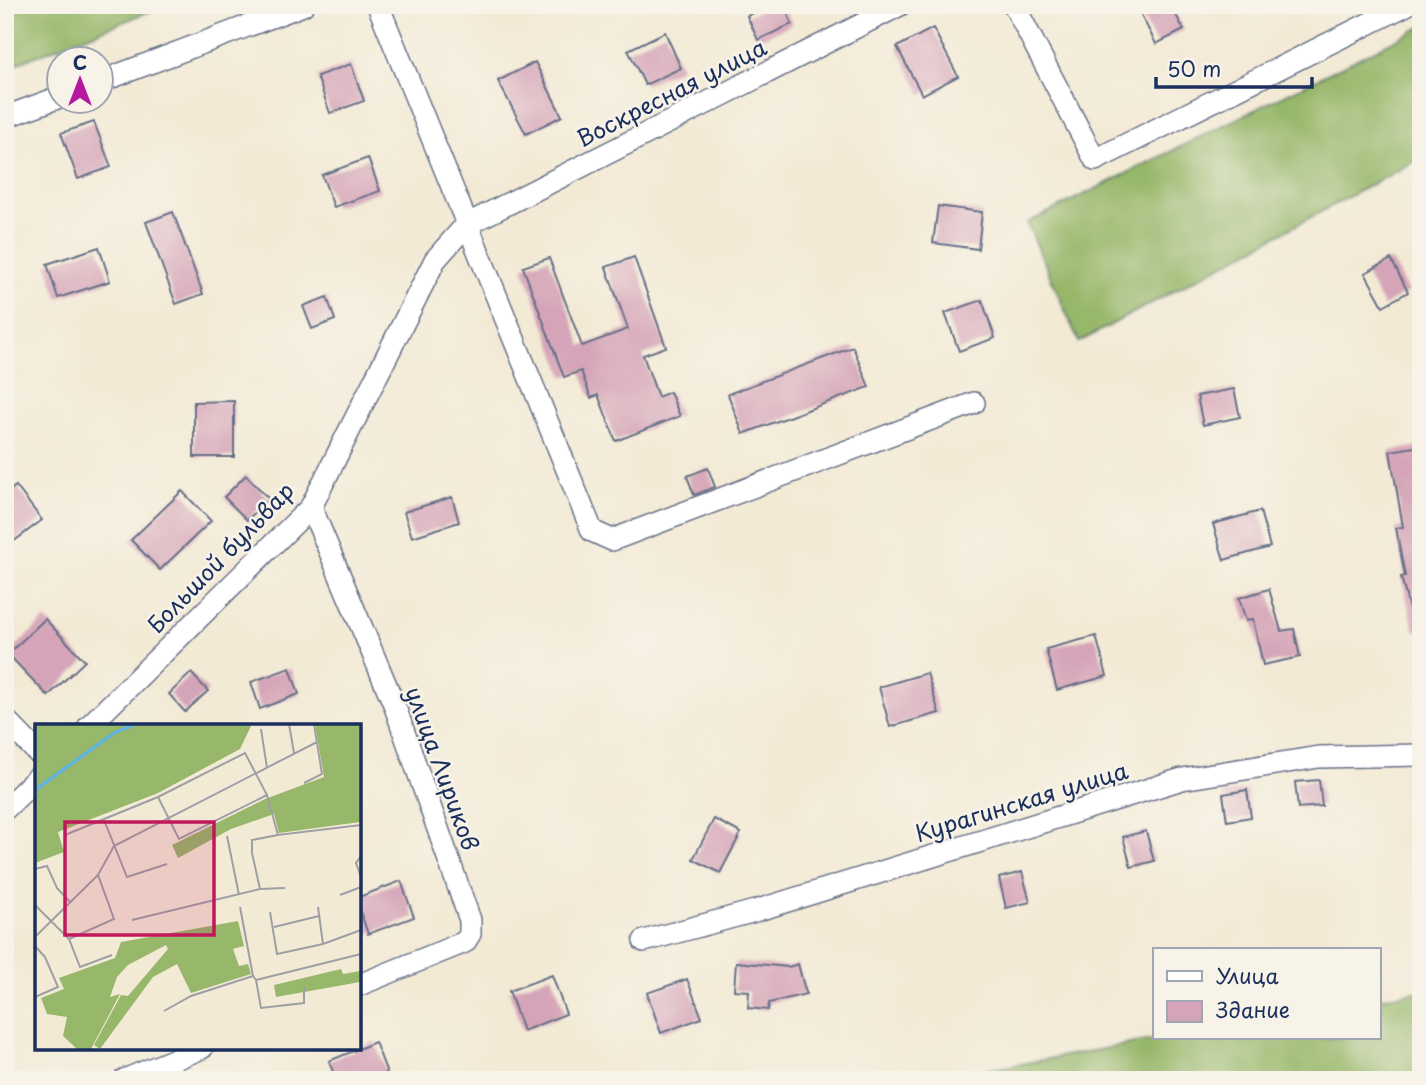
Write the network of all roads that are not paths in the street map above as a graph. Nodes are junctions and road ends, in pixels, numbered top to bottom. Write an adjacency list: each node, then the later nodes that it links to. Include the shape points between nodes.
1 (303, 5): 6 (street)
2 (378, 5): 9 (street)
3 (900, 5): 9 (street, Воскресная улица)
4 (1014, 5): 5 (street, via 1095,160)
5 (1406, 5)
6 (116, 76)
7 (46, 102): 8 (street)
8 (5, 117)
9 (466, 225): 10 (street, via 592,531 612,540); 11 (street, Большой бульвар, via 435,260)
10 (974, 403)
11 (311, 507): 13 (street, Большой бульвар); 19 (street, улица Лириков, via 394,704 470,920 465,942)
12 (5, 719): 14 (street)
13 (91, 724)
14 (35, 750)
15 (1421, 755): 18 (street, Курагинская улица, via 1319,757 1182,779)
16 (35, 780): 17 (street)
17 (5, 809)
18 (644, 941)
19 (360, 985)
20 (197, 1050): 21 (street)
21 (124, 1080)

